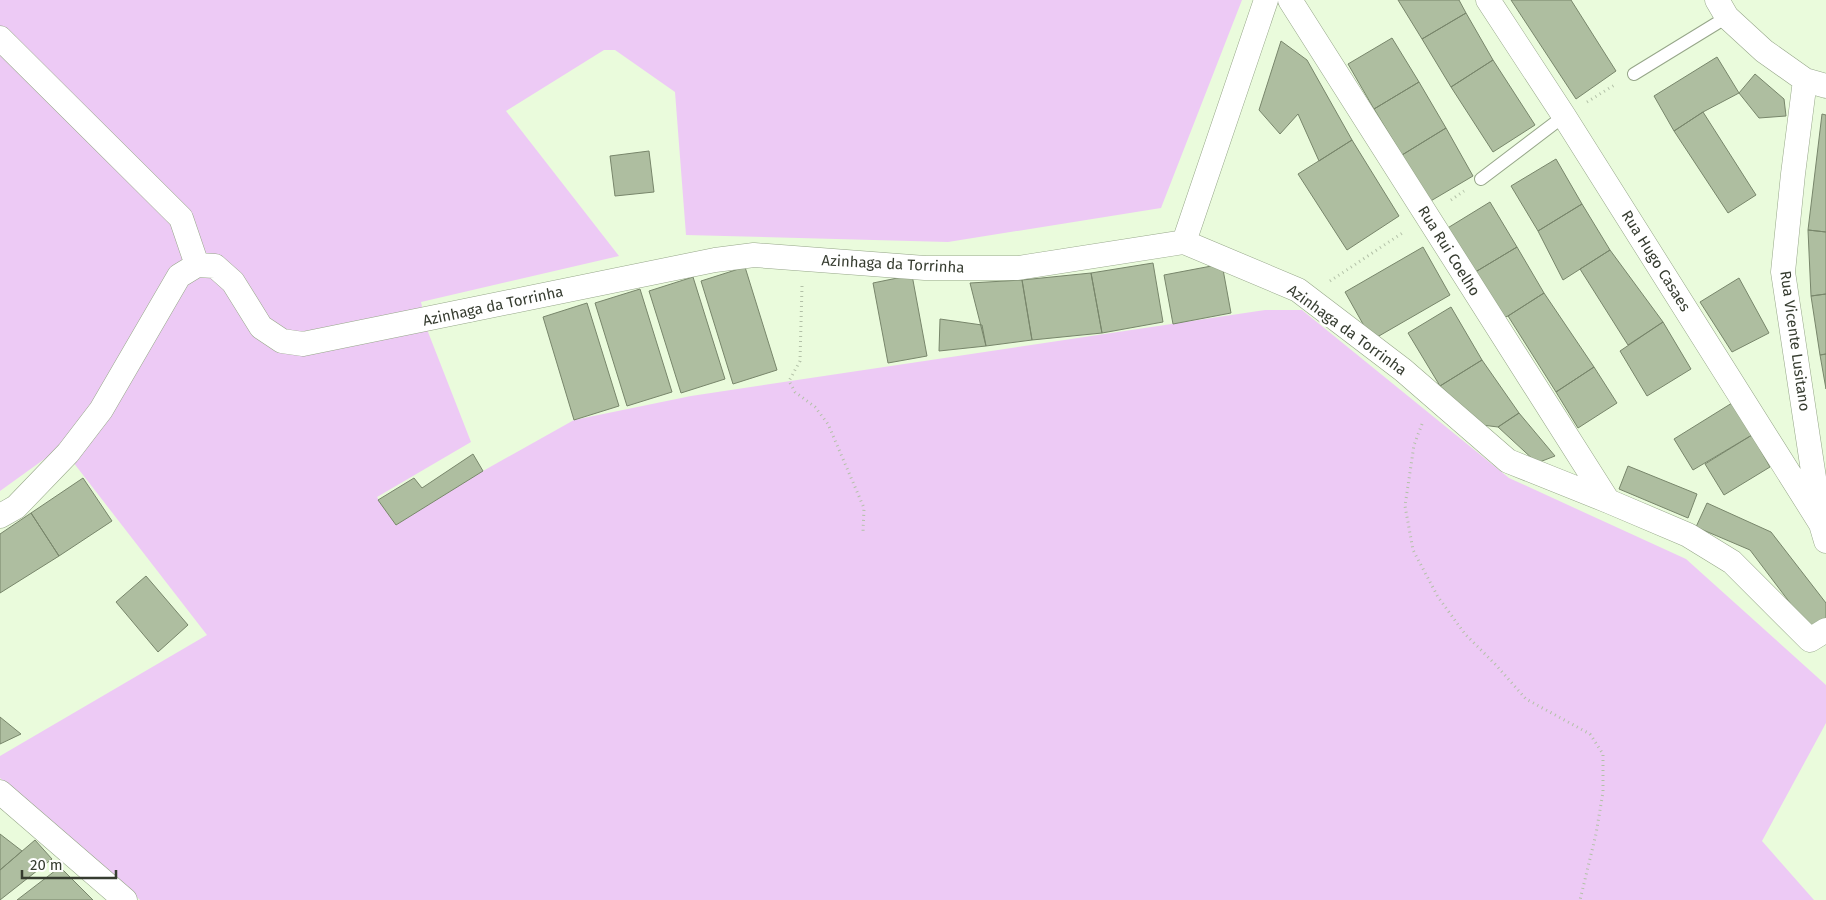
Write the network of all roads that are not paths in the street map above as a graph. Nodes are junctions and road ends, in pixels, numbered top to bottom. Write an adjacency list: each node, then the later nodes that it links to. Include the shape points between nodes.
1 (1266, 0): 10 (street)
2 (1290, 0): 12 (street, Rua Rui Coelho)
3 (1488, 0): 8 (street, Rua Hugo Casaes)
4 (1722, 9): 6 (lane); 7 (street, via 1764,51)
5 (0, 38): 11 (street, via 181,218)
6 (1634, 74)
7 (1816, 83): 14 (street, Rua Vicente Lusitano, via 1793,174 1783,272)
8 (1564, 116): 9 (lane); 14 (street, Rua Hugo Casaes)
9 (1481, 179)
10 (1184, 242): 11 (street, Azinhaga da Torrinha, via 1018,268 925,268 754,255 715,260 304,344 282,341 261,327 233,282 215,266); 12 (street, Azinhaga da Torrinha, via 1298,290 1418,383 1508,461)
11 (197, 265): 13 (street, via 179,276 102,410 68,453 16,507)
12 (1608, 501): 15 (street, Azinhaga da Torrinha, via 1688,535 1732,562 1810,640)
13 (0, 516)
14 (1823, 532)
15 (1826, 630)
16 (0, 792): 17 (street)
17 (125, 900)

